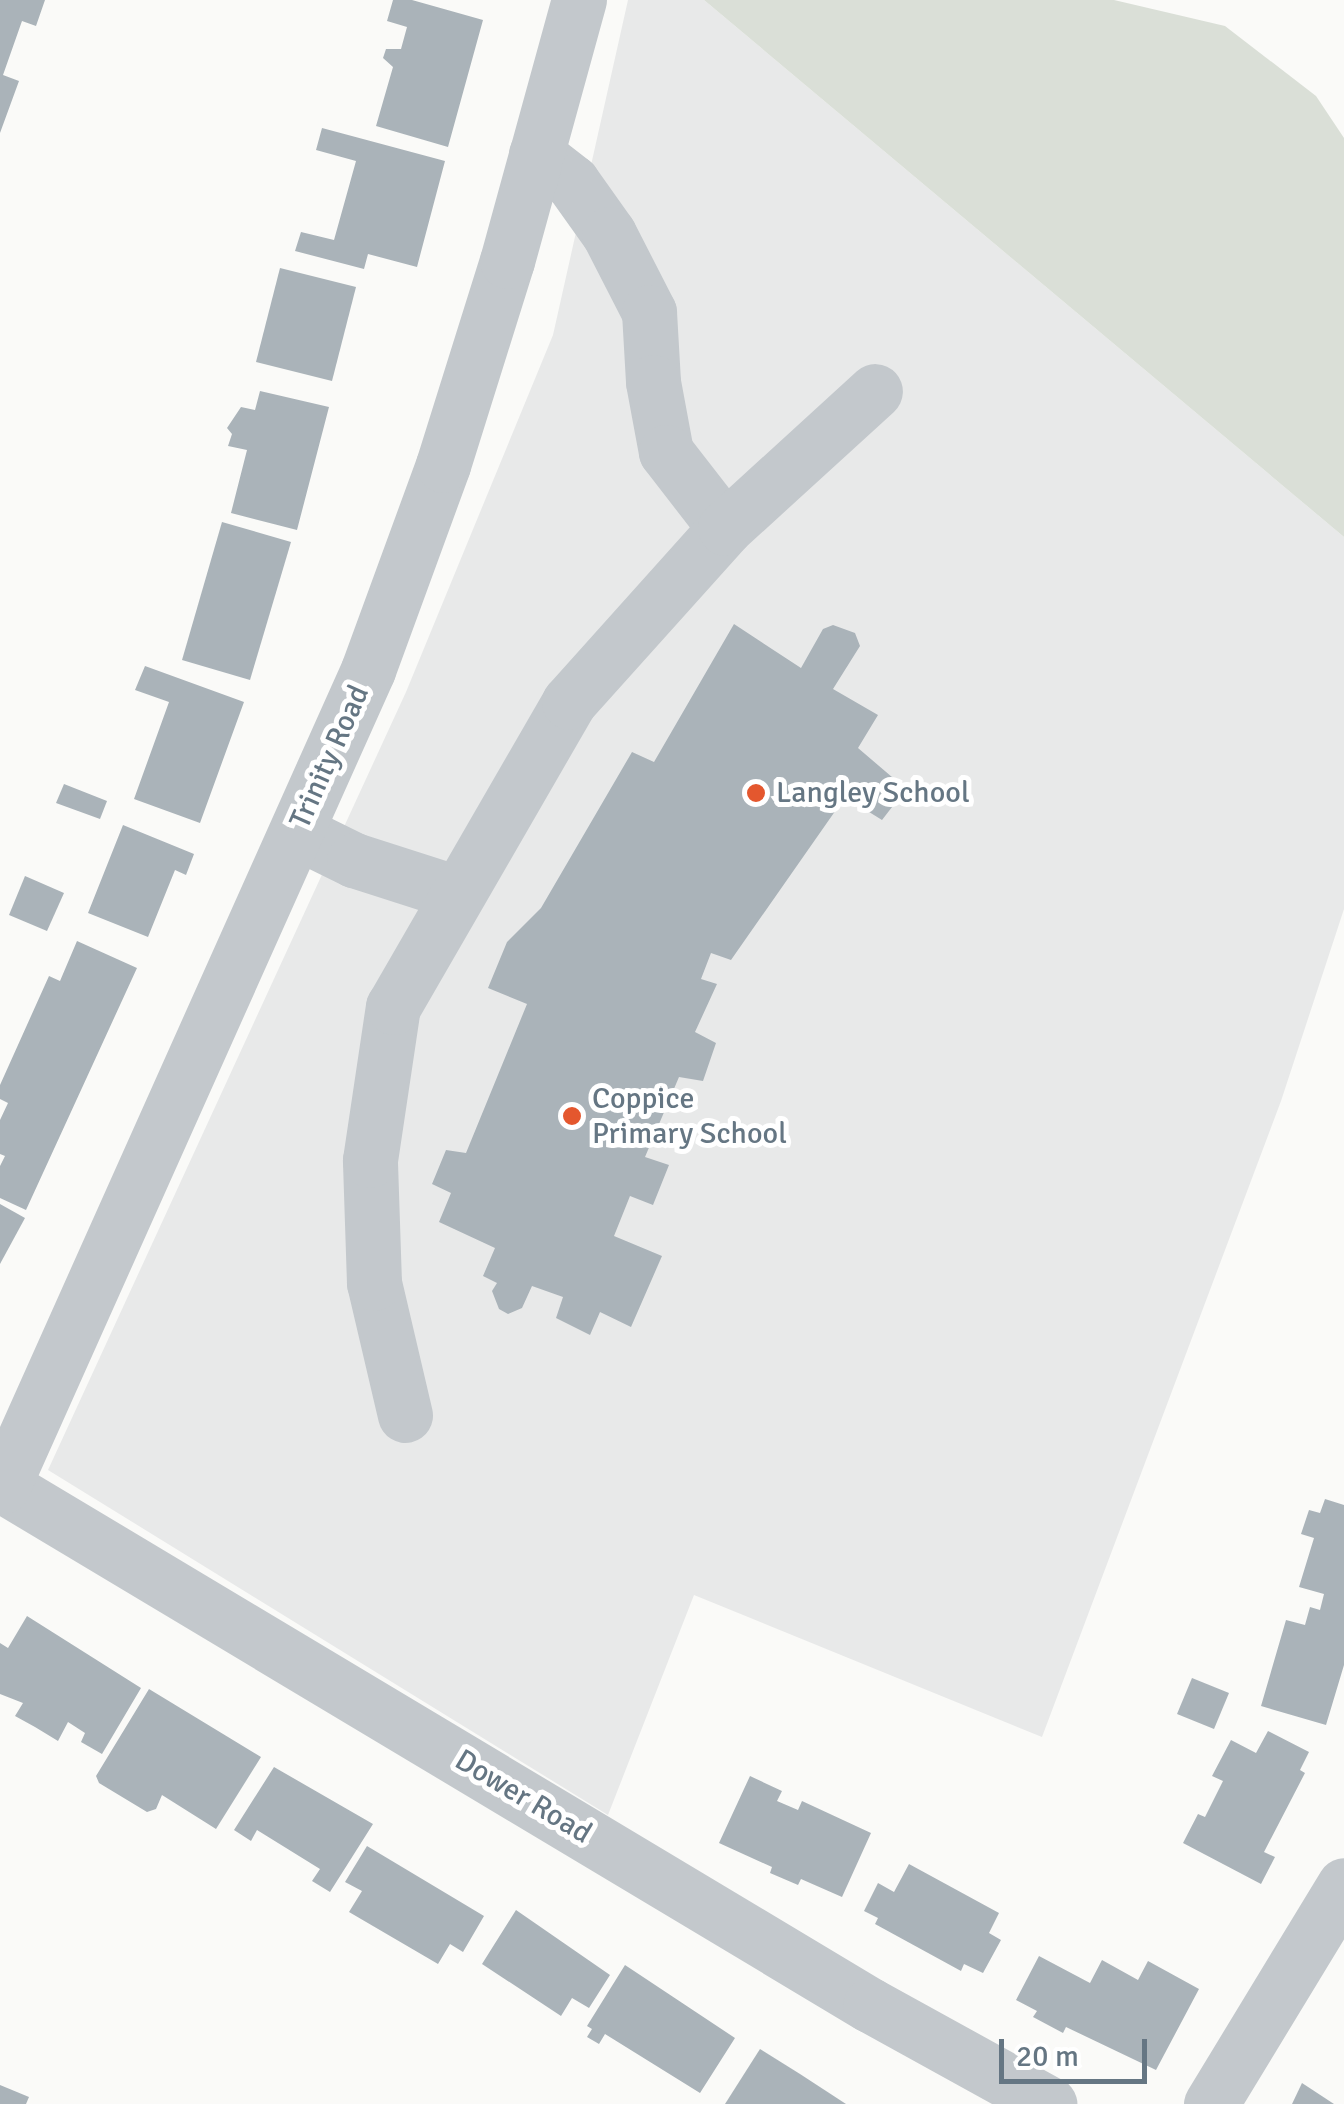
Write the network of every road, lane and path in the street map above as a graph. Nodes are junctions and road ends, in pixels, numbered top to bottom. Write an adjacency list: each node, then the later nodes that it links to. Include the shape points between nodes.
1 (579, 0): 2 (street, Trinity Road)
2 (536, 154): 4 (street, via 572,182 600,221 649,312 666,452); 5 (street, Trinity Road, via 443,465 368,670)
3 (875, 391): 4 (street)
4 (726, 528): 6 (street, via 569,702)
5 (297, 832): 6 (street, via 354,860); 8 (street, Trinity Road)
6 (457, 893): 7 (street, via 393,1007 370,1160 374,1283)
7 (405, 1416)
8 (2, 1484): 10 (street, Dower Road, via 870,2005)
9 (1344, 1885): 11 (street)
10 (1049, 2104)
11 (1211, 2104)

